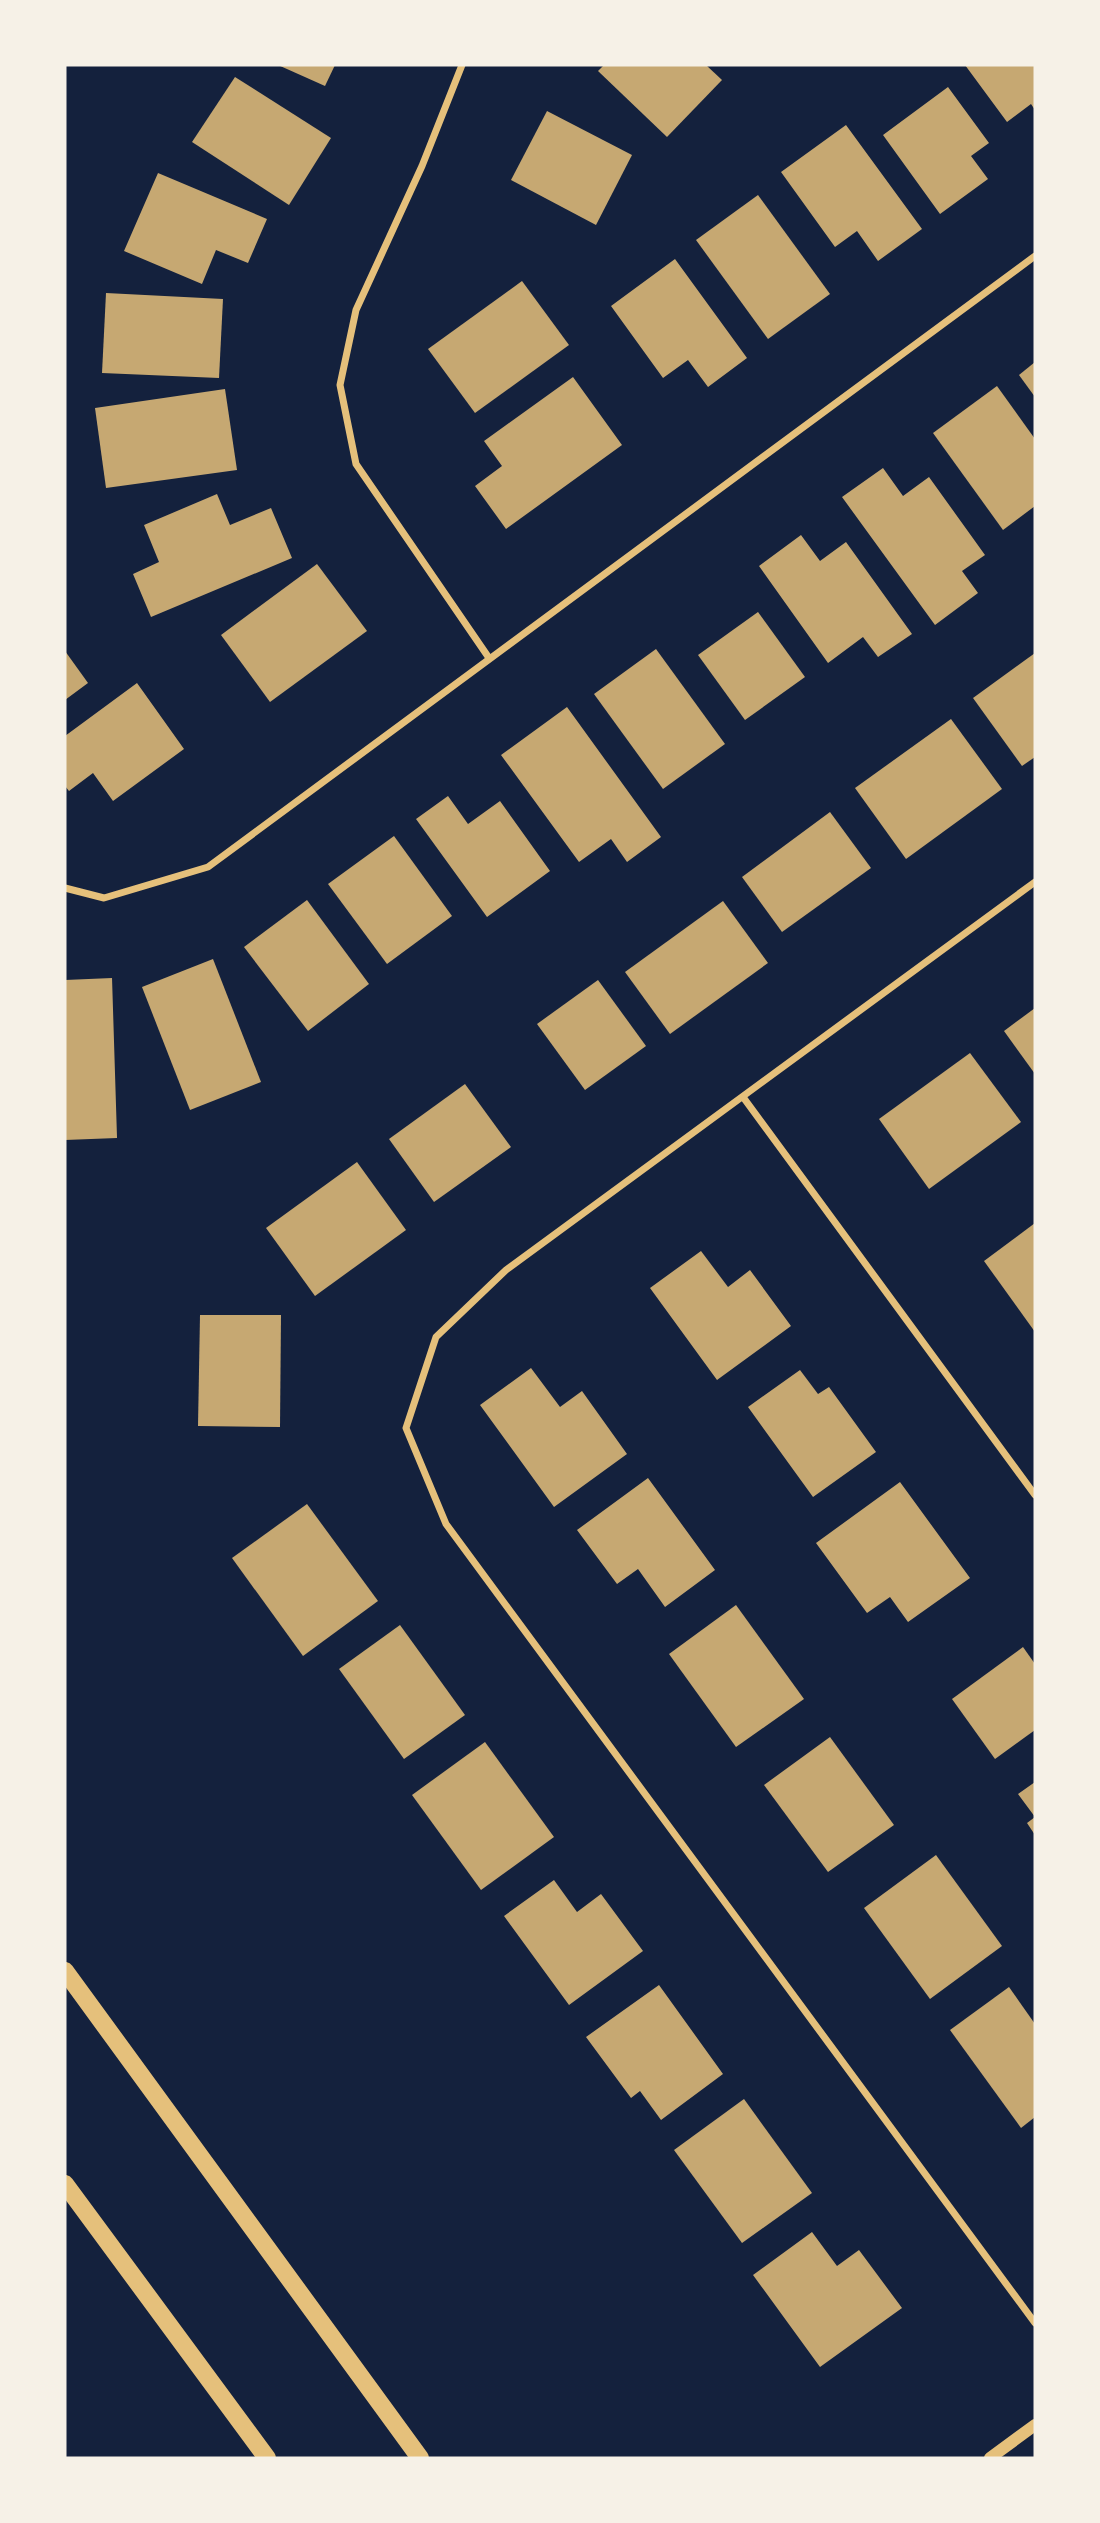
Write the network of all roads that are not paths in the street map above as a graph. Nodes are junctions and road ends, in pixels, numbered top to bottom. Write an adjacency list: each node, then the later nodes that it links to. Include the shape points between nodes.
1 (462, 65): 3 (street, via 356,310 340,385 356,464)
2 (1035, 256): 3 (street)
3 (489, 658): 5 (street, via 208,867 104,898)
4 (1035, 882): 6 (street)
5 (65, 888)
6 (743, 1097): 7 (street); 10 (street, via 506,1270 436,1337 406,1428 446,1524)
7 (1035, 1495)
8 (65, 1971): 13 (main road)
9 (65, 2184): 12 (main road)
10 (1035, 2323)
11 (1035, 2425): 14 (street)
12 (267, 2458)
13 (420, 2458)
14 (990, 2458)

